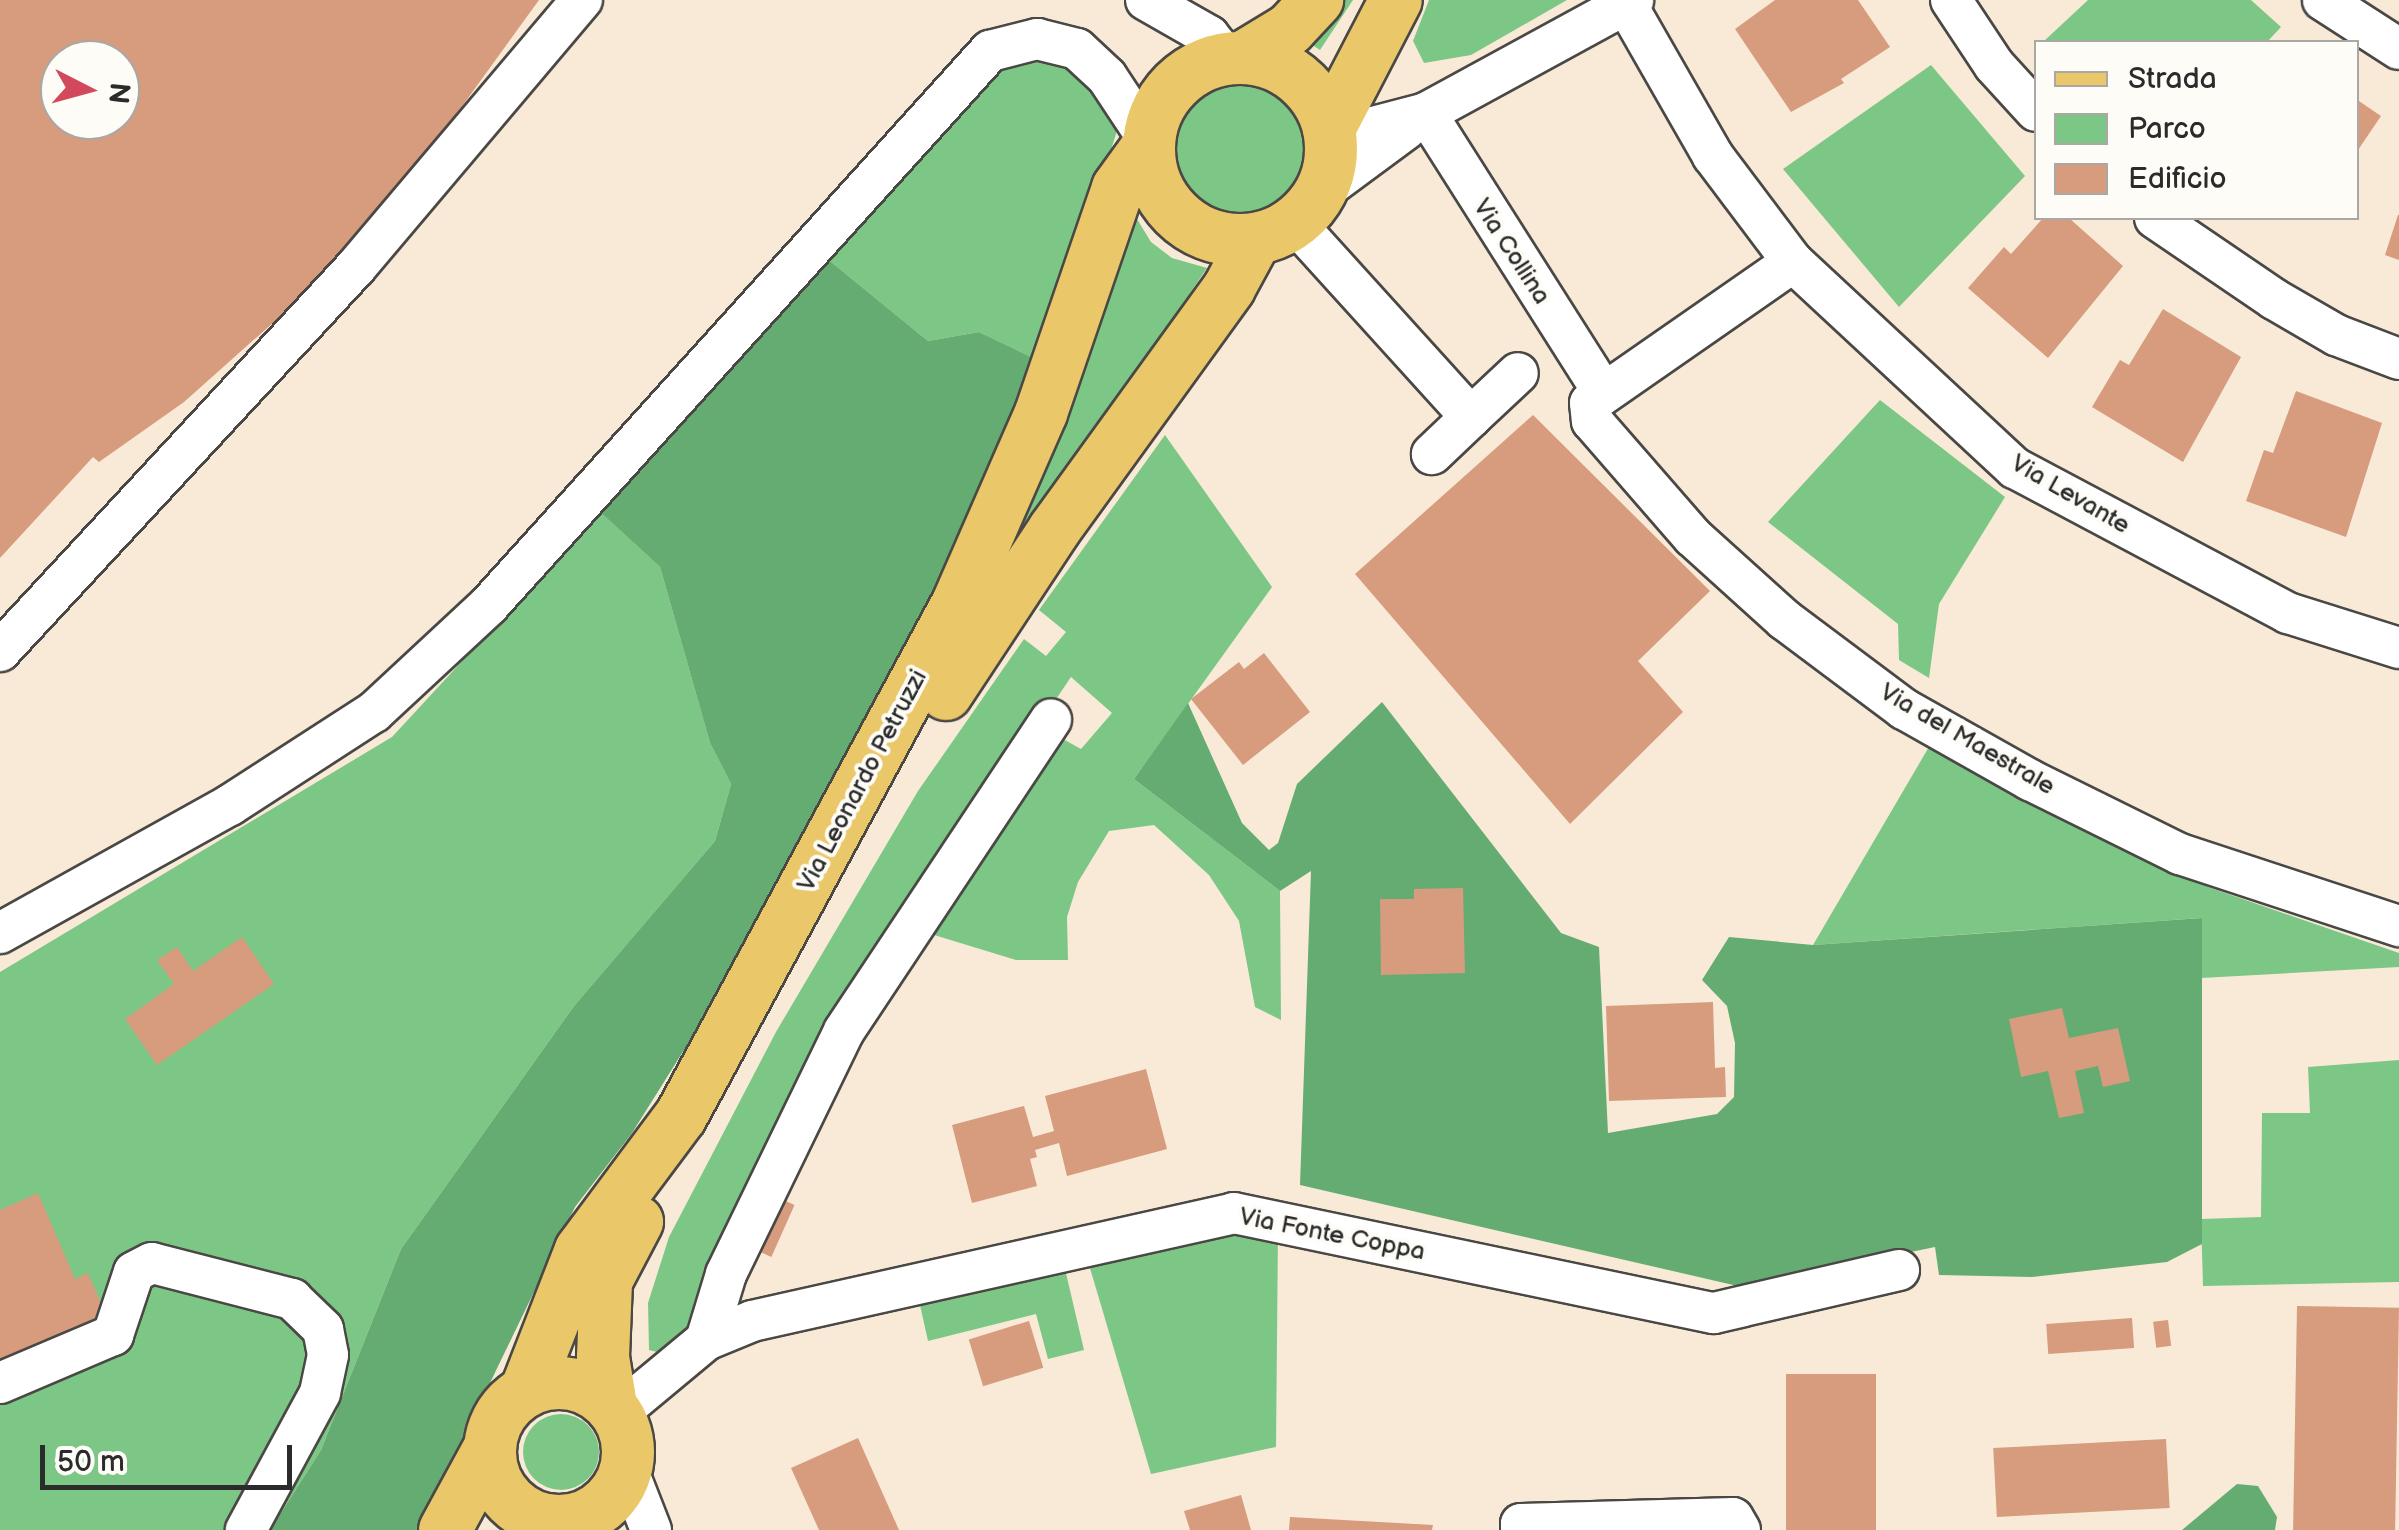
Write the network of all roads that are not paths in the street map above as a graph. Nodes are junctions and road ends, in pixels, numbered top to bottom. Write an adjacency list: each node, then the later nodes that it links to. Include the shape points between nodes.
1 (582, 0): 25 (street, via 356,268)
2 (1146, 0): 10 (street)
3 (1317, 0): 10 (main road, via 1290,29)
4 (1373, 0): 11 (street, via 1358,38)
5 (1396, 0): 11 (main road)
6 (1951, 0): 12 (street, via 1994,65)
7 (2323, 0): 9 (street)
8 (1629, 2): 13 (street); 18 (street, Via Levante, via 1713,156)
9 (2399, 50)
10 (1236, 58): 14 (main road, via 1300,80); 15 (main road, via 1183,77 1160,105)
11 (1361, 74): 13 (street, Via Collina, via 1378,103); 14 (main road)
12 (2034, 109)
13 (1417, 116): 14 (street); 16 (street); 21 (street, Via Collina)
14 (1330, 133): 16 (main road)
15 (1149, 142): 16 (main road, via 1160,194 1177,216 1227,240); 28 (street, via 1107,77 1077,50 1037,39 990,51 811,220 489,605 374,712 230,806); 32 (main road, Via Leonardo Petruzzi, via 1118,188 1040,413 958,603 681,1116 581,1250)
16 (1290, 218): 22 (street); 33 (main road, Via Leonardo Petruzzi, via 1229,288 963,666 830,897 716,1117 614,1255 602,1306)
17 (2158, 220): 19 (street, via 2305,317)
18 (1792, 262): 21 (street); 24 (street, Via Levante, via 2015,468 2288,613)
19 (2399, 359)
20 (1518, 373): 22 (street)
21 (1601, 389): 27 (street, Via del Maestrale, via 1590,402 1592,421 1693,537 1785,620 1904,709 2180,854)
22 (1471, 417): 23 (street)
23 (1432, 454)
24 (2399, 648)
25 (0, 651)
26 (1051, 720): 30 (street, via 844,1032 726,1274)
27 (2399, 926)
28 (0, 933)
29 (1899, 1270): 30 (street, Via Fonte Coppa, via 1714,1313 1234,1213 781,1313)
30 (706, 1340): 33 (street, Via Fonte Coppa)
31 (0, 1384): 37 (street, via 113,1335 134,1272 152,1264 292,1300 323,1329 328,1355 320,1393)
32 (526, 1391): 33 (main road, via 571,1384); 34 (main road, via 508,1405)
33 (614, 1410): 35 (main road)
34 (490, 1447): 36 (main road, via 499,1486); 38 (main road)
35 (626, 1466): 36 (main road, via 620,1484 594,1510); 39 (street)
36 (538, 1523)
37 (246, 1530)
38 (445, 1530)
39 (651, 1530)
40 (1520, 1530): 41 (street, via 1521,1524 1734,1518)
41 (1740, 1530)

